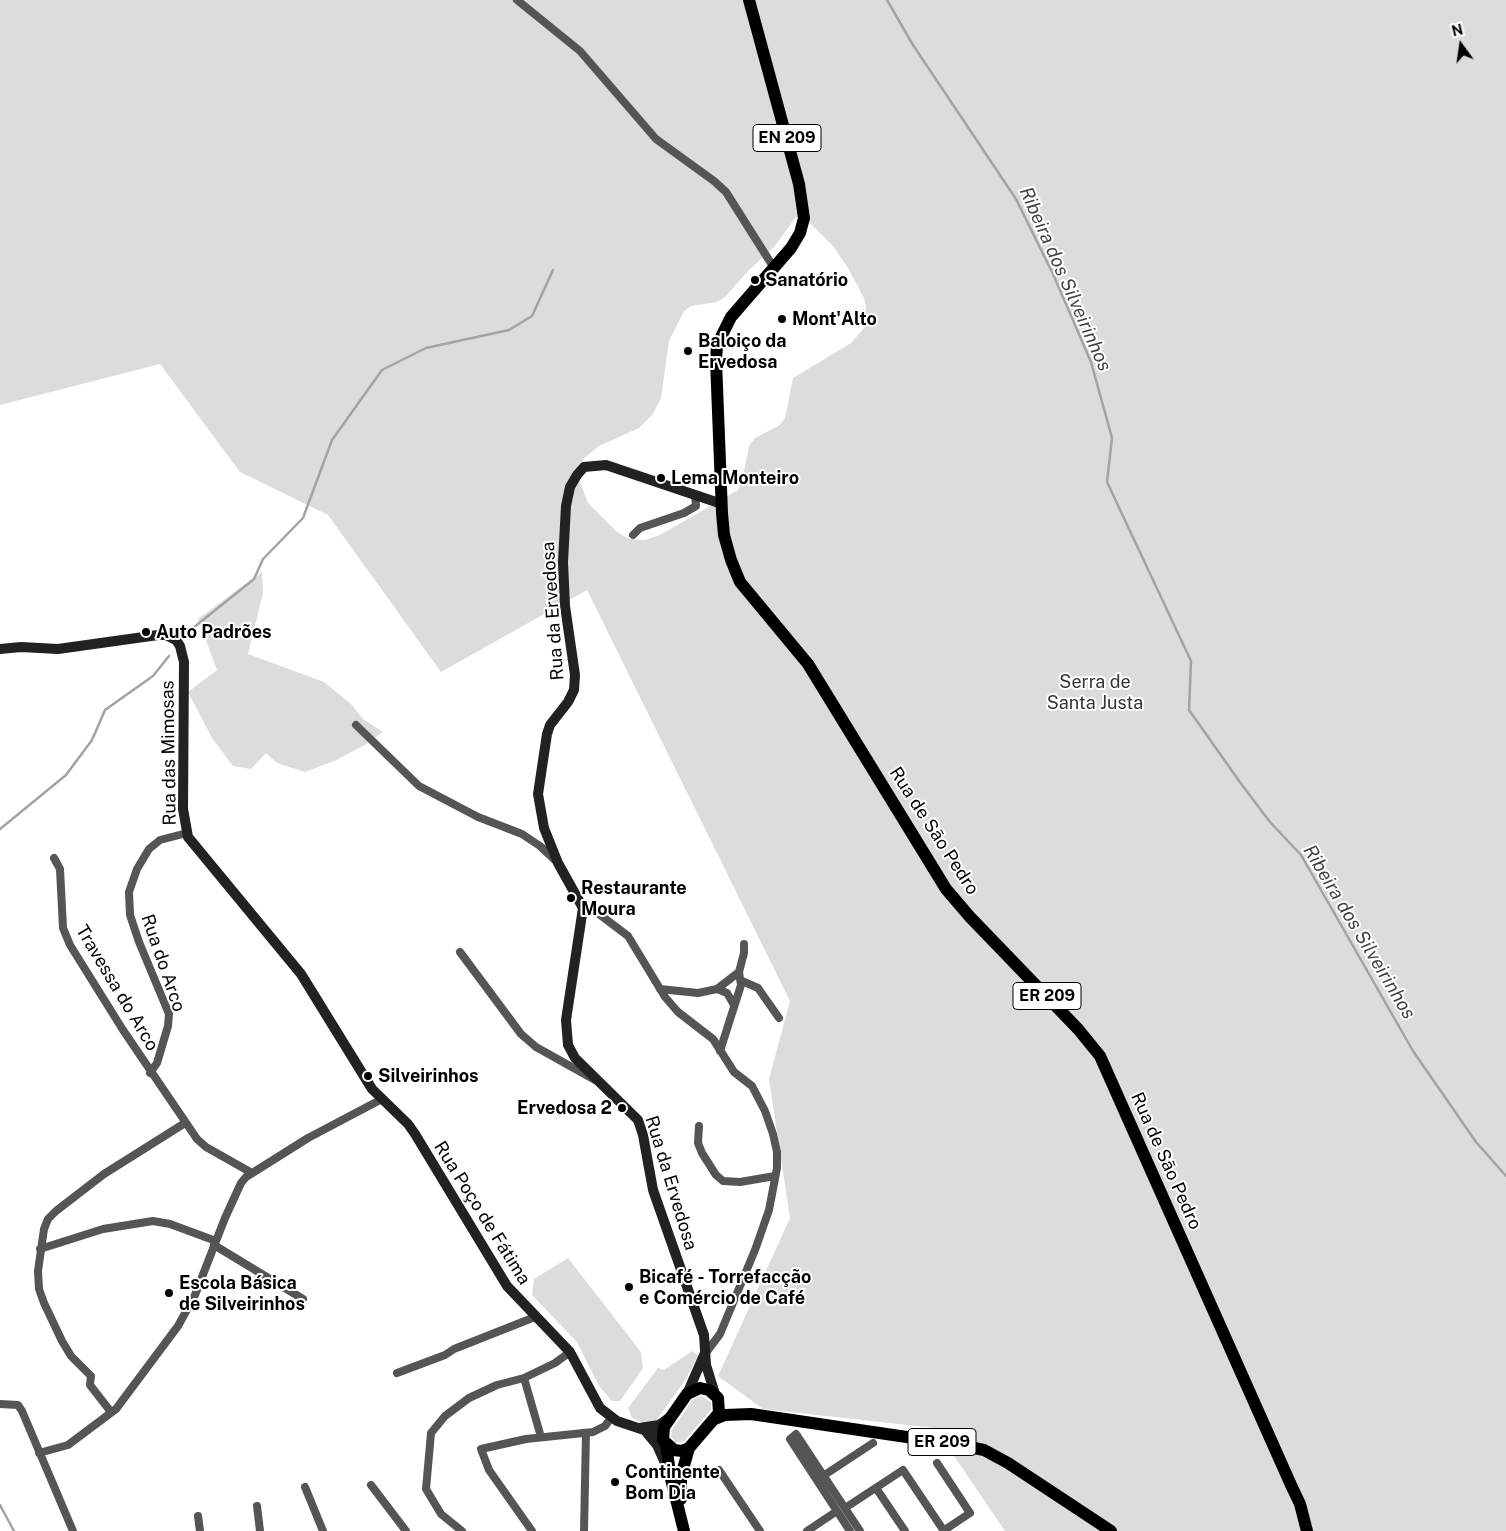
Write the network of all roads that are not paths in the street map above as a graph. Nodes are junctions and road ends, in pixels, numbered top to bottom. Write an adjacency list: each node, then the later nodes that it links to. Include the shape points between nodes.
1 (516, 0): 3 (street, via 580,51 656,139 726,192)
2 (749, 0): 3 (main road, EN 209, via 803,202 804,218 800,233)
3 (774, 268): 5 (main road, Rua de São Pedro / EN 209, via 731,317 717,345)
4 (696, 495): 5 (street, Rua da Ervedosa); 6 (street, via 696,506 640,528); 11 (street, Rua da Ervedosa, via 606,465 584,467 570,487 563,562 576,675 574,690 547,734 538,794 544,828)
5 (721, 499): 79 (main road, Rua de São Pedro / ER 209, via 724,535 740,582 808,664 946,889 1100,1056 1291,1485)
6 (633, 535)
7 (0, 649): 9 (street, Rua das Mimosas, via 58,649 158,635 176,640 184,662 183,802)
8 (356, 725): 11 (street, via 418,786 478,817 522,834)
9 (187, 834): 22 (street, Rua do Arco, via 160,840 148,850 136,869 129,892 130,915 169,1014 157,1063); 24 (street, Rua das Mimosas, via 194,848 240,898 301,974 370,1087)
10 (54, 858): 22 (street, Travessa do Arco, via 60,869 62,922 70,945)
11 (558, 863): 12 (street, Rua da Ervedosa)
12 (583, 908): 17 (street, via 595,911 628,936); 23 (street, Rua da Ervedosa, via 566,1020 568,1045 575,1058)
13 (744, 944): 15 (street)
14 (460, 952): 23 (street, via 521,1034 536,1047)
15 (739, 972): 16 (street); 18 (street)
16 (742, 981): 19 (street); 20 (street, via 758,988)
17 (660, 989): 18 (street, via 698,993); 21 (street, via 678,1012 713,1039)
18 (717, 989): 19 (street, via 728,993)
19 (734, 1005): 21 (street)
20 (779, 1018)
21 (720, 1050): 28 (street, via 734,1072 752,1086 766,1111 777,1152)
22 (150, 1073): 25 (street)
23 (601, 1083): 34 (street, Rua da Ervedosa, via 638,1120 653,1190 704,1335)
24 (382, 1099): 27 (street, via 308,1138); 32 (street, Rua Poço de Fátima, via 408,1124 507,1286)
25 (185, 1123): 27 (street, via 206,1147); 30 (street, via 109,1171 56,1211 48,1219)
26 (699, 1126): 28 (street, via 698,1143 702,1153 723,1181 740,1182)
27 (252, 1173): 29 (street, via 241,1183)
28 (775, 1176): 34 (street, via 769,1210 755,1250 720,1334)
29 (215, 1243): 30 (street, via 170,1224 153,1221 102,1229); 31 (street); 40 (street, via 195,1295 178,1326)
30 (40, 1249): 40 (street, via 39,1289 44,1303 62,1342 91,1376 90,1385)
31 (303, 1299)
32 (535, 1317): 33 (street, Rua Poço de Fátima); 35 (street)
33 (570, 1352): 36 (street); 43 (street, Rua Poço de Fátima, via 600,1408)
34 (705, 1354): 37 (street); 38 (street, Rua da Ervedosa)
35 (397, 1373)
36 (524, 1378): 48 (street); 69 (street, via 470,1398 445,1416 432,1433 426,1489 441,1514)
37 (687, 1394): 38 (main road, ER 209, via 700,1388); 42 (main road)
38 (717, 1398): 41 (main road, ER 209); 44 (main road, via 719,1413)
39 (0, 1404): 52 (street, via 18,1405)
40 (112, 1412): 52 (street, via 68,1445)
41 (751, 1414): 44 (main road, ER 209, via 732,1414); 78 (main road, ER 209, via 984,1450)
42 (671, 1417): 45 (street, via 651,1427); 49 (main road, via 664,1427)
43 (611, 1418): 45 (street, Rua Poço de Fátima); 47 (street, via 605,1426)
44 (716, 1419): 51 (main road)
45 (635, 1428): 46 (street, Rua Poço de Fátima)
46 (646, 1432): 49 (street, Rua Poço de Fátima); 56 (street, via 657,1444)
47 (586, 1433): 48 (street); 71 (street)
48 (541, 1437): 70 (street, via 481,1449 489,1470)
49 (664, 1440): 51 (main road, via 678,1451); 56 (main road)
50 (873, 1443): 55 (street)
51 (689, 1448): 63 (main road, via 681,1476)
52 (39, 1454): 64 (street)
53 (937, 1463): 77 (street, via 970,1513)
54 (719, 1470): 72 (street)
55 (823, 1476): 61 (street); 61 (street, via 796,1434 790,1439)
56 (671, 1479): 63 (main road)
57 (371, 1485): 68 (street)
58 (306, 1487): 67 (street)
59 (876, 1488): 61 (street); 76 (street); 77 (street, via 903,1470)
60 (257, 1506): 66 (street)
61 (841, 1509): 73 (street); 74 (street); 75 (street)
62 (198, 1516): 65 (street)
63 (683, 1527)
64 (73, 1531)
65 (200, 1531)
66 (260, 1531)
67 (323, 1531)
68 (406, 1531)
69 (462, 1531)
70 (532, 1531)
71 (584, 1531)
72 (760, 1531)
73 (807, 1531)
74 (850, 1531)
75 (860, 1531)
76 (905, 1531)
77 (944, 1531)
78 (1111, 1531)
79 (1307, 1531)

